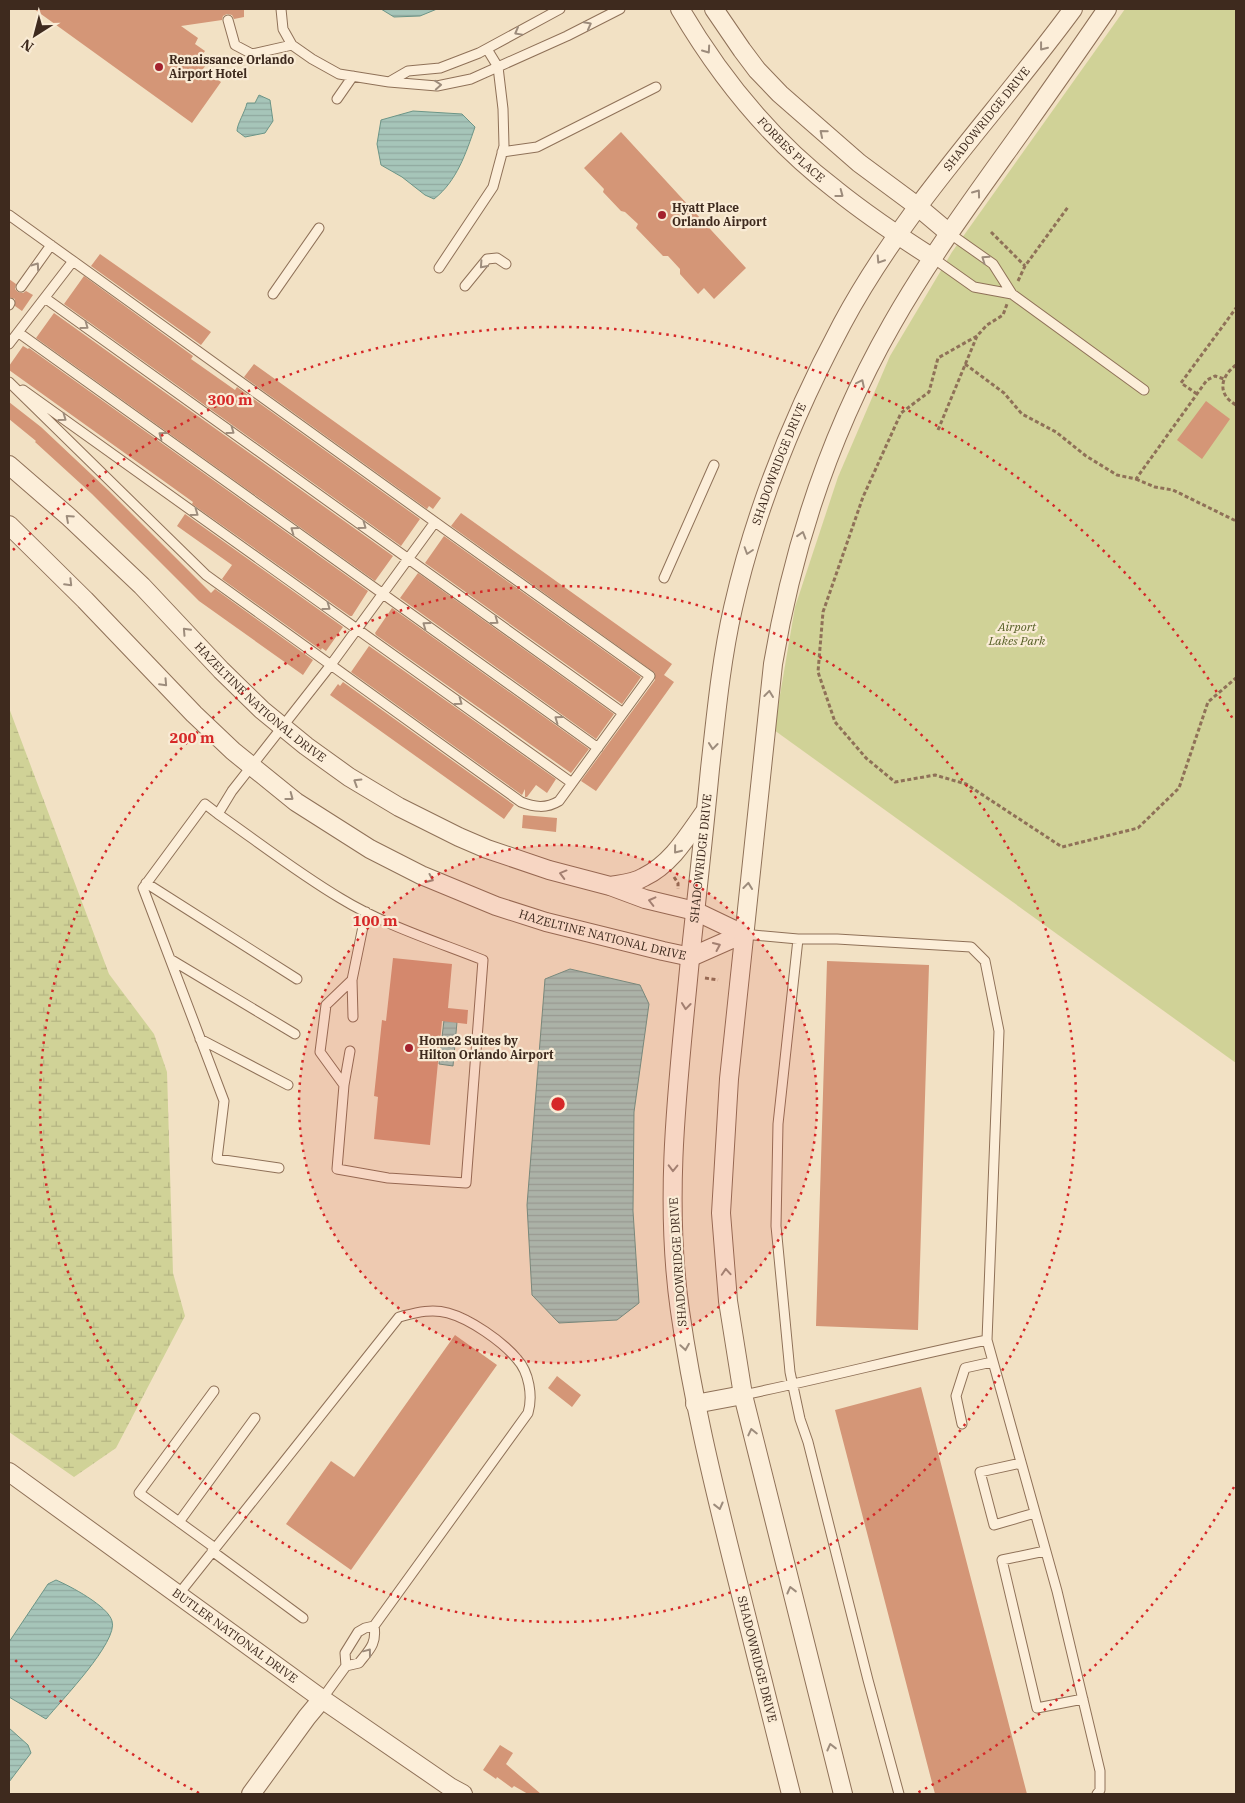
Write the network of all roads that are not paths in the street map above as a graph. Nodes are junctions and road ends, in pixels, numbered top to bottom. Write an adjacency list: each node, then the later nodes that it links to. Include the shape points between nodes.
1 (282, 9): 9 (lane, via 283,29)
2 (560, 9): 10 (lane, one-way to 10)
3 (620, 9): 11 (lane, one-way to 3)
4 (680, 9): 21 (street, FORBES PLACE, one-way to 21, via 716,64 773,134 835,190)
5 (714, 9): 17 (street, one-way to 5, via 875,176 780,94 747,57)
6 (1073, 9): 17 (street, SHADOWRIDGE DRIVE, one-way to 17)
7 (1108, 9): 20 (street, one-way to 7)
8 (228, 20): 9 (lane, via 235,45 252,54)
9 (292, 45): 12 (lane, via 339,74)
10 (487, 48): 11 (lane); 13 (lane, via 440,68 408,71)
11 (498, 67): 13 (lane, one-way to 11, via 437,86 470,79); 16 (lane, via 503,109)
12 (353, 76): 13 (lane); 15 (lane)
13 (389, 82)
14 (656, 87): 16 (lane, via 537,147)
15 (337, 99)
16 (502, 152): 26 (lane, via 493,187)
17 (917, 206): 20 (street); 21 (street, SHADOWRIDGE DRIVE)
18 (11, 220): 22 (lane)
19 (319, 228): 29 (lane)
20 (949, 233): 23 (street); 30 (lane, one-way to 20, via 993,264)
21 (896, 234): 23 (street, FORBES PLACE); 50 (street, SHADOWRIDGE DRIVE, one-way to 50, via 859,292 815,377 746,556 723,659)
22 (51, 245): 24 (lane); 28 (lane, one-way to 22)
23 (933, 258): 30 (lane, via 974,287); 56 (street, one-way to 23, via 773,664 784,602 799,546 822,475 858,388 892,324)
24 (73, 261): 31 (lane); 38 (lane)
25 (506, 264): 27 (lane, one-way to 27, via 497,258 487,259)
26 (439, 268)
27 (465, 286)
28 (21, 287)
29 (273, 294)
30 (1012, 294): 35 (lane)
31 (45, 298): 32 (lane); 40 (lane, one-way to 40)
32 (19, 332): 33 (lane); 42 (lane, one-way to 32)
33 (9, 344)
34 (9, 380): 43 (lane, one-way to 43); 44 (lane, via 206,575)
35 (1144, 390)
36 (714, 465): 41 (lane)
37 (9, 466): 46 (street, HAZELTINE NATIONAL DRIVE, one-way to 37, via 221,670 142,586)
38 (435, 522): 40 (lane); 45 (lane, via 650,676)
39 (9, 525): 48 (street, HAZELTINE NATIONAL DRIVE, one-way to 48, via 194,714)
40 (408, 559): 42 (lane); 45 (lane, one-way to 45)
41 (664, 578)
42 (383, 594): 43 (lane); 47 (lane, one-way to 42)
43 (357, 629): 44 (lane); 49 (lane, one-way to 49)
44 (330, 666): 46 (lane); 49 (lane, via 521,802 532,806 552,805)
45 (623, 713): 47 (lane)
46 (282, 728): 48 (lane); 53 (street, HAZELTINE NATIONAL DRIVE, one-way to 46, via 521,862 451,833 371,790)
47 (598, 748): 49 (lane)
48 (251, 767): 51 (lane); 58 (street, HAZELTINE NATIONAL DRIVE, one-way to 58, via 345,834 445,886 523,916)
49 (572, 783)
50 (706, 811): 53 (street, one-way to 53, via 664,864 644,878); 54 (street, SHADOWRIDGE DRIVE)
51 (218, 814): 52 (lane, via 205,804); 55 (lane, via 340,898)
52 (146, 883): 59 (lane, via 143,888); 60 (lane)
53 (610, 886): 54 (street, HAZELTINE NATIONAL DRIVE, one-way to 53, via 645,899)
54 (695, 911): 56 (street, HAZELTINE NATIONAL DRIVE); 58 (street, SHADOWRIDGE DRIVE)
55 (366, 912): 61 (lane); 67 (lane, via 483,960 466,1183 388,1178 337,1169)
56 (743, 934): 57 (lane); 58 (street, HAZELTINE NATIONAL DRIVE, one-way to 56); 73 (street, one-way to 56, via 728,1301 721,1213 727,1096)
57 (798, 939): 69 (lane, via 971,947 985,961 999,1031); 71 (lane, via 778,1124 776,1226)
58 (691, 958): 74 (street, SHADOWRIDGE DRIVE, one-way to 74, via 674,1117 672,1213 679,1306)
59 (170, 960): 63 (lane); 64 (lane)
60 (297, 979)
61 (352, 980): 62 (lane); 67 (lane, via 326,1005 320,1052)
62 (353, 1018)
63 (295, 1034)
64 (200, 1038): 66 (lane); 68 (lane, via 224,1101 217,1159)
65 (350, 1050): 67 (lane)
66 (288, 1085)
67 (344, 1085)
68 (279, 1168)
69 (987, 1340): 70 (lane); 71 (lane)
70 (992, 1362): 76 (lane, via 965,1368 956,1396); 77 (lane)
71 (793, 1385): 73 (lane); 93 (lane)
72 (214, 1390): 80 (lane, via 139,1493)
73 (743, 1395): 74 (street); 92 (street, one-way to 73)
74 (695, 1404): 90 (street, SHADOWRIDGE DRIVE, one-way to 90)
75 (255, 1418): 80 (lane)
76 (962, 1424)
77 (1020, 1463): 79 (lane); 79 (lane, via 980,1472 994,1525)
78 (9, 1472): 83 (street, BUTLER NATIONAL DRIVE)
79 (1034, 1513): 82 (lane)
80 (179, 1522): 81 (lane)
81 (213, 1550): 83 (lane); 84 (lane); 85 (lane, via 399,1317 423,1310 447,1312 471,1323 518,1359 530,1387 528,1413)
82 (1045, 1551): 88 (lane); 88 (lane, via 1002,1560 1037,1708)
83 (178, 1595): 87 (street, BUTLER NATIONAL DRIVE)
84 (303, 1618)
85 (374, 1626): 86 (lane, via 358,1632 345,1653); 86 (lane, one-way to 85, via 359,1663 374,1644)
86 (346, 1666): 87 (lane)
87 (322, 1699): 89 (street, BUTLER NATIONAL DRIVE); 91 (street)
88 (1083, 1699): 94 (lane, via 1100,1771)
89 (452, 1792)
90 (790, 1793)
91 (251, 1794)
92 (843, 1794)
93 (898, 1794)
94 (1097, 1794)

